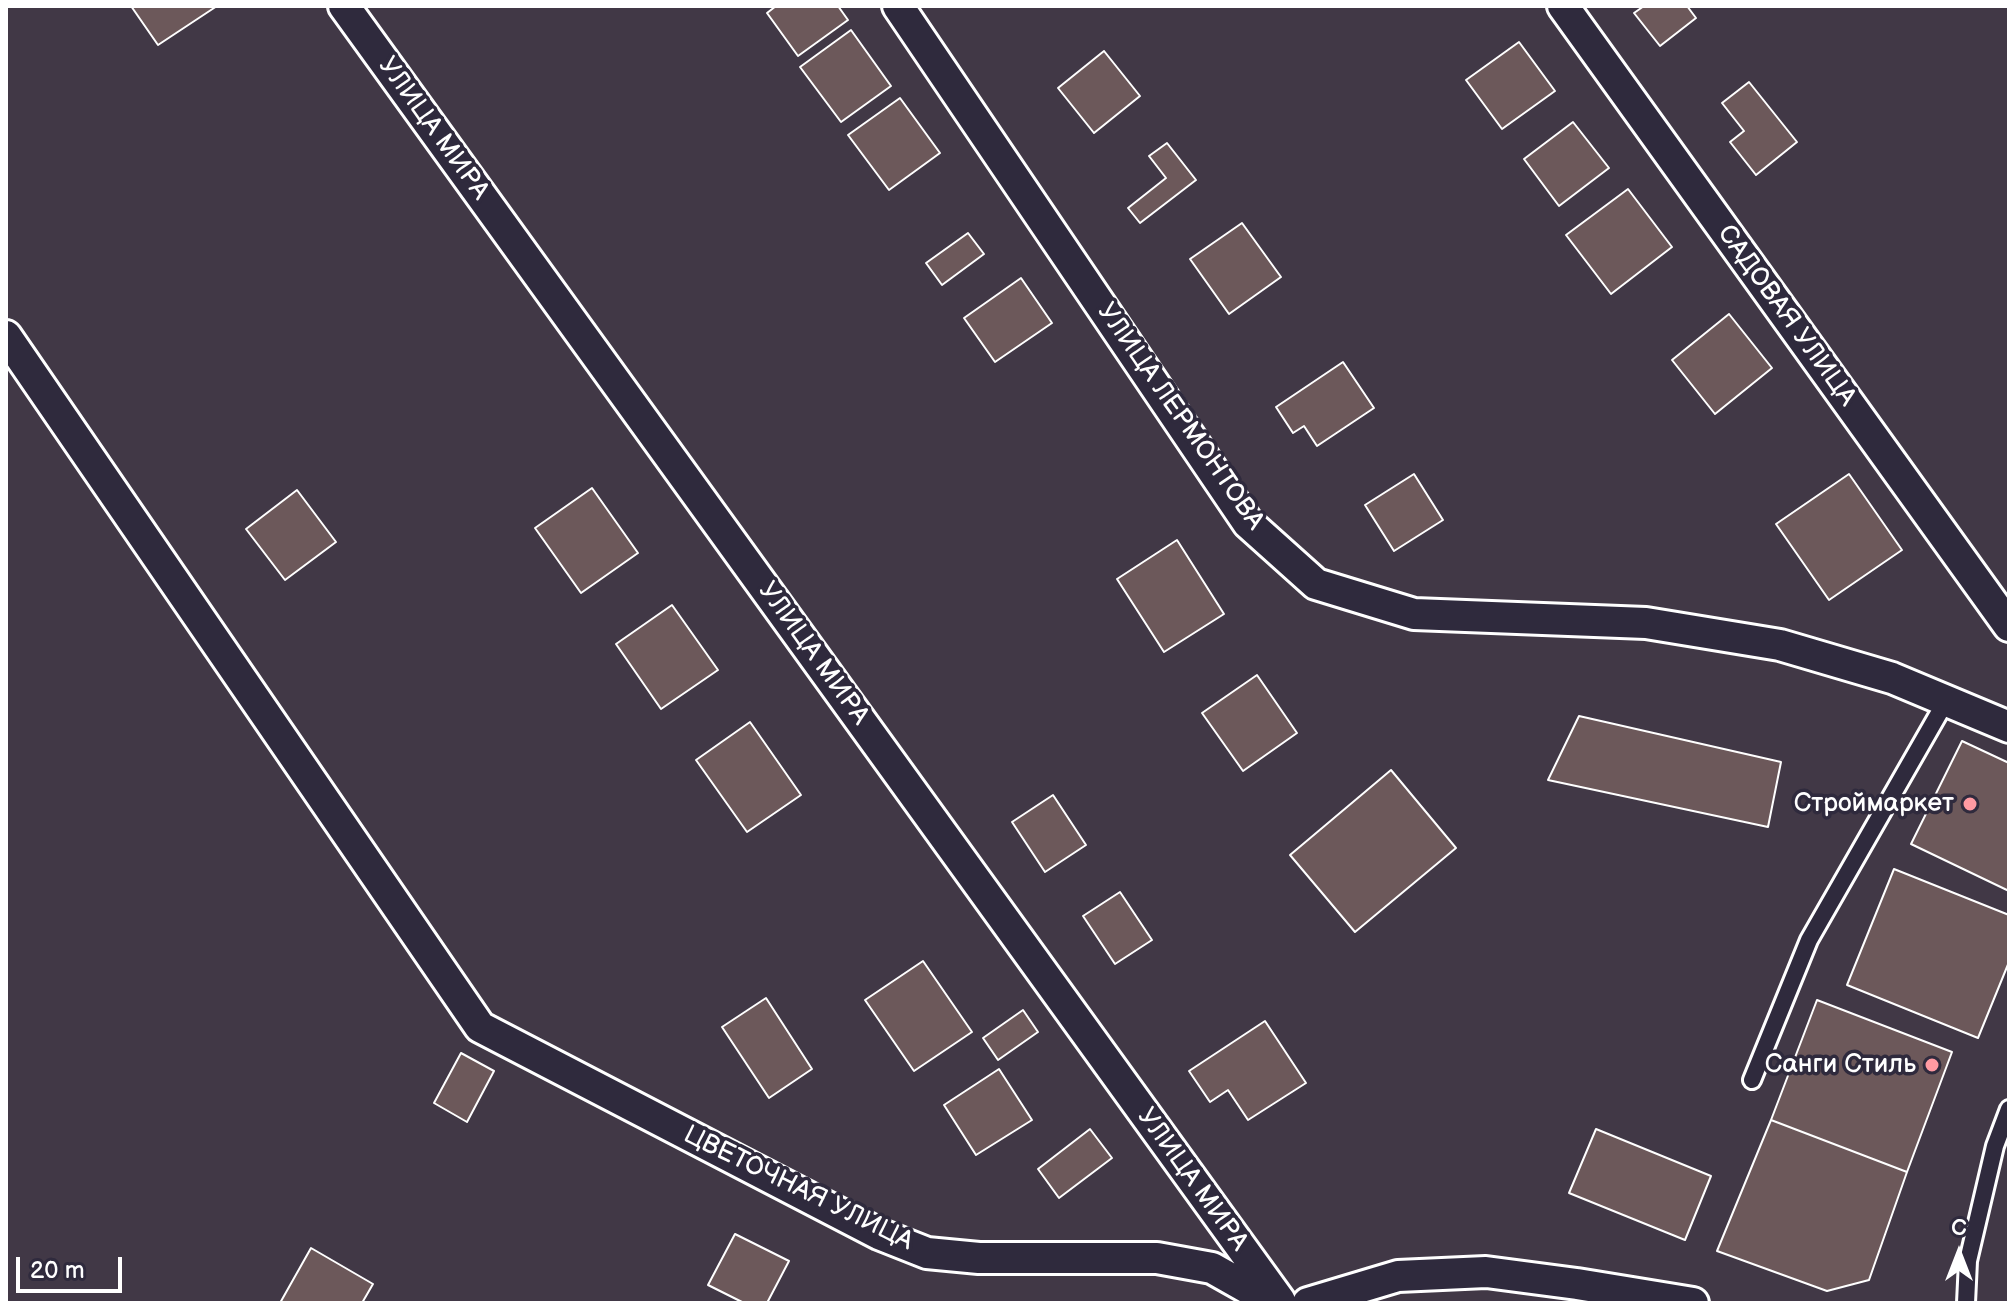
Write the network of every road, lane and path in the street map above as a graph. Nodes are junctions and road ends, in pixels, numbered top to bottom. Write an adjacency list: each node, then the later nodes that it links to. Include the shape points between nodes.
1 (344, 6): 11 (street, УЛИЦА МИРА)
2 (898, 6): 6 (street, УЛИЦА ЛЕРМОНТОВА, via 1248,523 1316,584 1414,614 1646,623 1780,645 1892,678)
3 (1563, 6): 5 (street, САДОВАЯ УЛИЦА)
4 (6, 336): 10 (street, ЦВЕТОЧНАЯ УЛИЦА, via 480,1027 879,1234 927,1253 1157,1258 1212,1268)
5 (2009, 626)
6 (1946, 701): 7 (street, УЛИЦА ЛЕРМОНТОВА); 8 (lane, via 1809,940)
7 (2009, 727)
8 (1752, 1080)
9 (2009, 1109): 14 (lane, via 1968,1261)
10 (1274, 1303)
11 (1281, 1303)
12 (1308, 1303): 13 (street, via 1398,1276 1486,1272)
13 (1693, 1303)
14 (1966, 1303)

